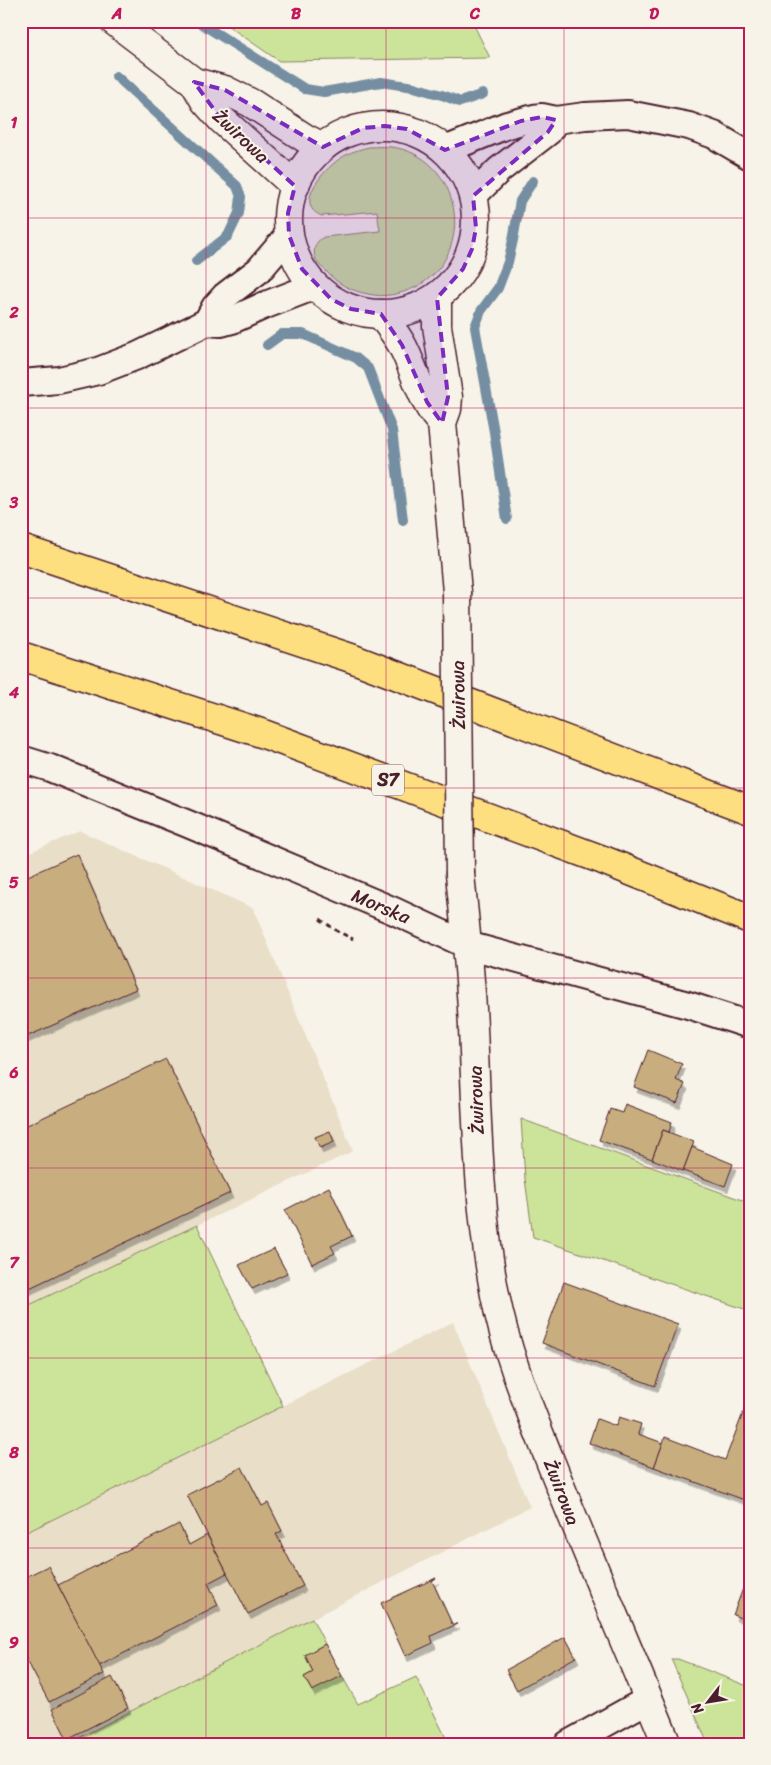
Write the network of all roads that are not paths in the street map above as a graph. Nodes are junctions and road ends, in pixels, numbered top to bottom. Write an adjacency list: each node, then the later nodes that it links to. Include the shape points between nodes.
1 (114, 21): 2 (street, Żwirowa)
2 (194, 82): 4 (street, Żwirowa, via 226,90); 7 (street, Żwirowa, via 221,119)
3 (556, 120): 5 (street, via 521,121); 6 (street, via 628,114 689,126 714,135); 8 (street, via 548,132 499,170)
4 (323, 146): 5 (street, via 363,128 385,126 407,129); 7 (street, via 298,176)
5 (445, 150): 8 (street, via 460,167)
6 (750, 156)
7 (295, 186): 9 (street, via 288,213)
8 (473, 196): 11 (street, via 476,228 472,250 463,269)
9 (289, 235): 10 (street, via 302,269); 13 (street, via 259,270 225,296)
10 (315, 286): 12 (street, via 332,300 351,309); 13 (street, via 232,320)
11 (437, 298): 12 (street, via 414,309); 15 (street, Żwirowa, via 437,326 448,397)
12 (381, 314): 15 (street, via 402,345 427,402)
13 (208, 322): 14 (street, via 98,372)
14 (21, 383)
15 (442, 423): 21 (street, Żwirowa, bridge, via 457,592 460,874)
16 (21, 549): 19 (highway, via 351,658)
17 (21, 656): 20 (highway, S7, via 261,733 603,860)
18 (21, 759): 21 (street, Morska, via 188,824)
19 (750, 810)
20 (750, 919)
21 (468, 945): 22 (street, Morska); 23 (street, Żwirowa, via 480,1183 500,1319 513,1366 572,1518)
22 (750, 1025)
23 (649, 1699): 24 (street); 25 (street, Żwirowa)
24 (568, 1744)
25 (667, 1744)

